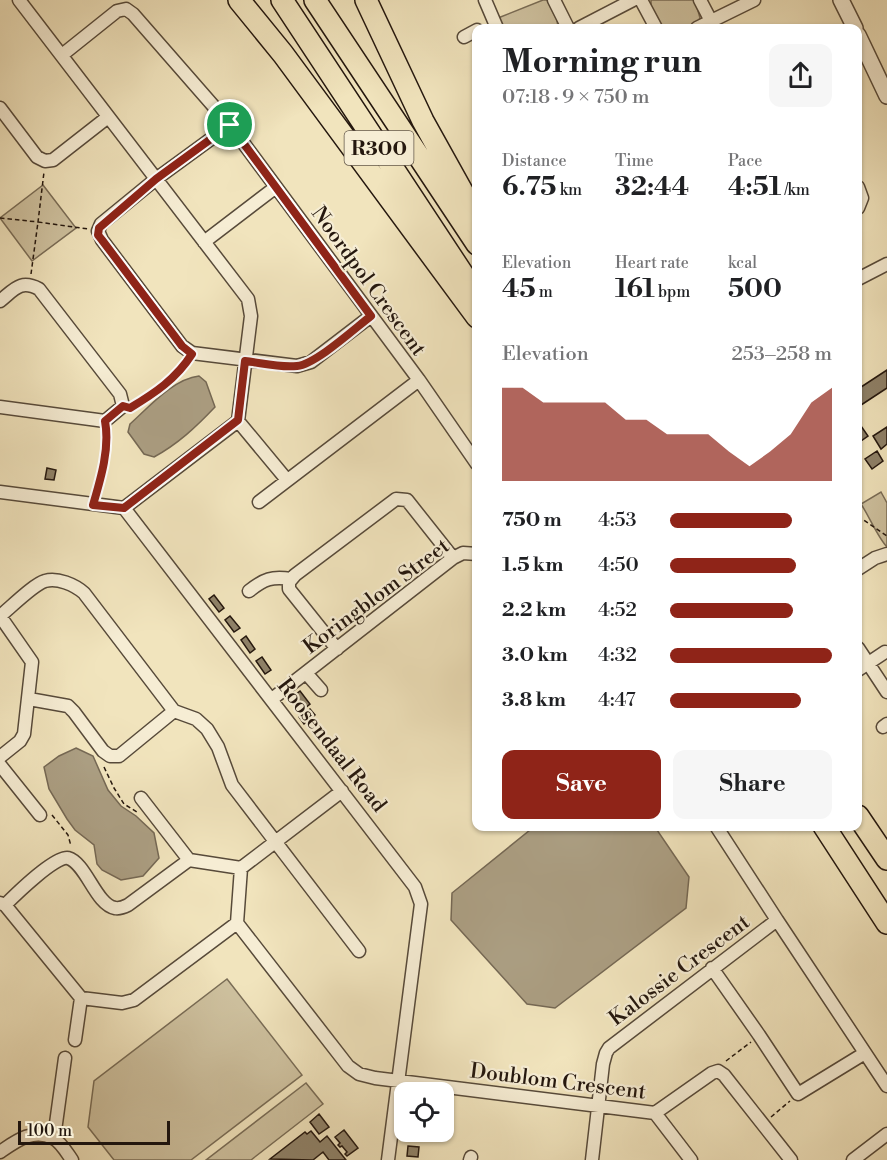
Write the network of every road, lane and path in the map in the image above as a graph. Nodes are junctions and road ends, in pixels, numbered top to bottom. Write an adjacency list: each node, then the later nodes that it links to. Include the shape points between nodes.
1 (19, 0): 23 (street)
2 (239, 0): 42 (highway)
3 (282, 0): 40 (highway, R300)
4 (315, 0): 35 (highway, R300)
5 (366, 0): 31 (highway, via 423,121)
6 (485, 0): 14 (street)
7 (554, 0): 15 (street)
8 (633, 0): 16 (street)
9 (641, 0): 17 (street)
10 (700, 0): 13 (street)
11 (754, 0): 13 (street)
12 (841, 0): 19 (street)
13 (711, 21): 18 (street)
14 (496, 24)
15 (566, 24)
16 (587, 24)
17 (654, 24)
18 (705, 24)
19 (853, 24)
20 (472, 33): 21 (street)
21 (464, 37)
22 (862, 43): 24 (street)
23 (62, 55): 26 (street); 27 (street, Noordpol Crescent, via 113,14 126,9)
24 (887, 96)
25 (0, 108): 28 (street, via 37,157)
26 (108, 117): 28 (street, via 53,160); 29 (street)
27 (230, 125): 29 (street); 30 (street, Noordpol Crescent)
28 (45, 161): 33 (path)
29 (156, 179): 34 (street, via 101,224); 36 (street)
30 (276, 187): 36 (street); 43 (street, Noordpol Crescent)
31 (472, 209)
32 (0, 218): 33 (path)
33 (38, 222): 34 (path); 39 (path)
34 (98, 231): 44 (street, via 182,346)
35 (472, 236)
36 (204, 242): 45 (street, via 248,299 251,316)
37 (887, 264): 38 (street)
38 (862, 277)
39 (29, 284): 41 (street); 47 (street, via 39,289 120,394)
40 (472, 288)
41 (0, 301)
42 (472, 310)
43 (371, 316): 45 (street, via 303,365); 46 (street, Noordpol Crescent)
44 (192, 354): 45 (street); 47 (path, via 165,386 130,408)
45 (245, 361): 49 (street)
46 (419, 380): 51 (street); 52 (street, Noordpol Crescent)
47 (123, 406): 50 (street)
48 (0, 407): 50 (street)
49 (238, 420): 52 (street); 56 (street)
50 (105, 421): 55 (path, via 108,435)
51 (472, 457)
52 (287, 480): 54 (street, Noordpol Crescent)
53 (0, 492): 55 (street)
54 (259, 502)
55 (93, 505): 56 (street)
56 (124, 508): 73 (street, Roosendaal Road)
57 (862, 519): 58 (path)
58 (887, 536)
59 (472, 554): 61 (street, Koringblom Street)
60 (887, 554): 62 (street)
61 (453, 558): 63 (street, via 407,501 396,499); 66 (street, Koringblom Street)
62 (862, 566)
63 (291, 579): 64 (street, via 268,578); 66 (street, via 290,589)
64 (249, 591)
65 (0, 616): 72 (street, via 32,662); 74 (street, via 44,581 74,585)
66 (337, 649): 69 (street, Koringblom Street)
67 (885, 652): 68 (street)
68 (863, 667): 71 (street)
69 (306, 672): 70 (street); 73 (street, Koringblom Street)
70 (321, 690)
71 (887, 692)
72 (29, 699): 75 (street, via 68,706); 76 (street, via 22,738)
73 (272, 699): 78 (street, Roosendaal Road)
74 (174, 711): 75 (street, via 120,756); 85 (street, via 196,719 207,729 232,785)
75 (110, 756): 81 (path, via 104,768 114,788 124,804)
76 (0, 757)
77 (0, 765): 80 (street)
78 (342, 791): 85 (street); 102 (street, Roosendaal Road, via 415,886 421,904)
79 (141, 798): 88 (street)
80 (40, 815): 86 (path, via 54,817 68,835 72,847)
81 (141, 815)
82 (862, 822): 87 (highway)
83 (719, 831): 91 (street)
84 (827, 831): 93 (highway)
85 (276, 842): 89 (street); 94 (street)
86 (68, 858): 88 (street, via 105,901 118,909); 90 (street, via 61,859)
87 (887, 859)
88 (189, 860): 89 (street)
89 (242, 868): 92 (street)
90 (3, 904): 96 (street)
91 (777, 920): 95 (street, Kalossie Crescent); 99 (street, Kalossie Crescent)
92 (237, 923): 96 (street, via 134,1000 122,1004); 102 (street, Doublom Crescent, via 348,1066 359,1074)
93 (887, 923)
94 (359, 951)
95 (712, 968): 97 (street); 105 (street, Kalossie Crescent, via 609,1048)
96 (81, 998): 98 (street)
97 (759, 1035): 101 (path, via 728,1058); 104 (street)
98 (75, 1040)
99 (865, 1053): 103 (street, Kalossie Crescent); 104 (street)
100 (65, 1058): 109 (street)
101 (718, 1071): 106 (street); 107 (street)
102 (397, 1081): 105 (street, Doublom Crescent); 112 (street, Roosendaal Road)
103 (887, 1086)
104 (798, 1094): 107 (path)
105 (598, 1106): 106 (street, Doublom Crescent); 113 (street, Kalossie Crescent)
106 (655, 1113): 114 (street, Doublom Crescent)
107 (763, 1124): 115 (street)
108 (887, 1134): 116 (street)
109 (54, 1138): 110 (street, via 26,1136); 111 (street)
110 (0, 1152)
111 (72, 1160)
112 (388, 1160)
113 (592, 1160)
114 (691, 1160)
115 (791, 1160)
116 (853, 1160)

